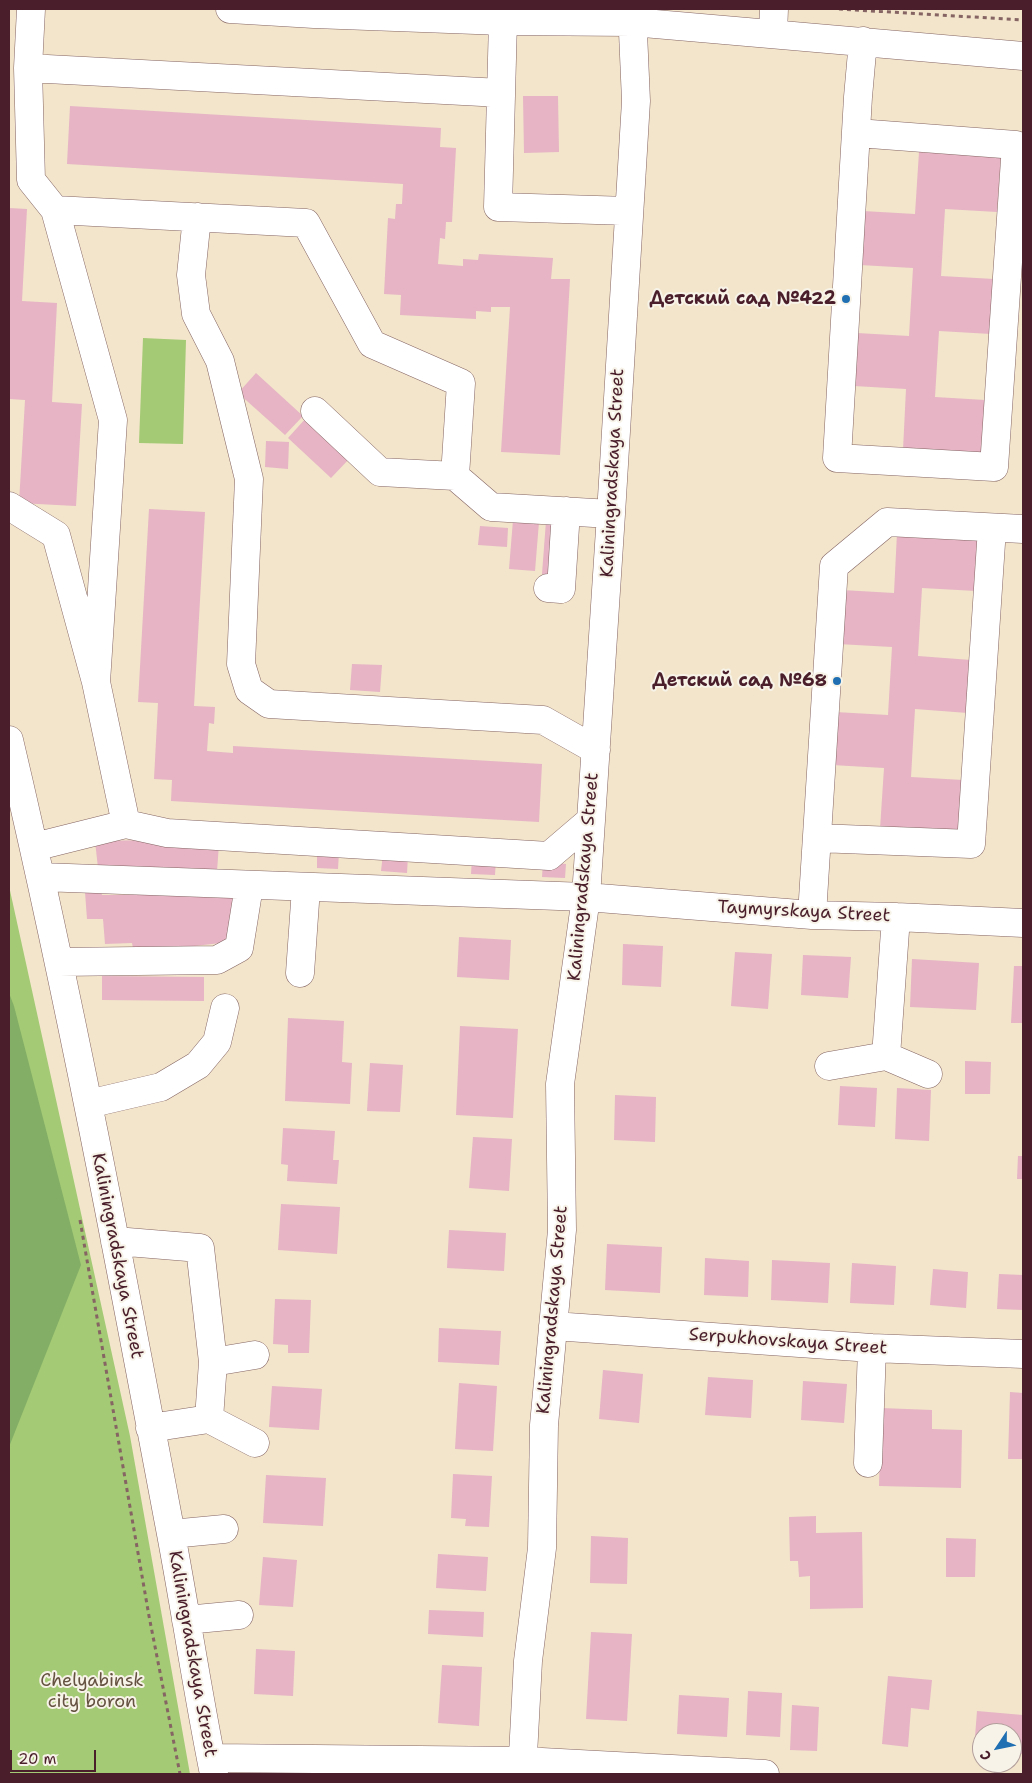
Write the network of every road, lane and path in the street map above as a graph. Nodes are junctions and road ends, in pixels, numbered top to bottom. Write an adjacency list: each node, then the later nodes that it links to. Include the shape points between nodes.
1 (32, 9): 11 (street)
2 (230, 9): 4 (street)
3 (834, 9): 6 (path)
4 (314, 12): 7 (street)
5 (632, 15): 7 (street); 8 (street); 15 (street, Kaliningradskaya Street, via 636,101)
6 (1023, 20)
7 (504, 21): 12 (street)
8 (774, 21): 9 (street)
9 (863, 41): 10 (street); 13 (street)
10 (1023, 56)
11 (28, 68): 12 (street); 14 (street, via 31,180)
12 (501, 93): 15 (street, via 498,208)
13 (857, 133): 13 (street, via 837,458 994,467 1016,145)
14 (55, 210): 16 (street); 25 (street, via 113,420)
15 (629, 211): 21 (street, Kaliningradskaya Street)
16 (197, 217): 18 (street, via 306,224 372,344 461,383); 27 (street, via 191,275 196,314 220,362 249,479 241,664 249,690 269,704 543,720)
17 (315, 410): 18 (street, via 380,472)
18 (455, 476): 20 (street, via 491,507)
19 (9, 506): 25 (street, via 56,536)
20 (566, 511): 21 (street); 24 (street, via 561,589)
21 (611, 514): 27 (street, Kaliningradskaya Street)
22 (992, 528): 23 (street); 30 (street, via 887,522 834,566); 30 (street, via 971,844)
23 (1023, 529)
24 (548, 588)
25 (96, 682): 29 (street)
26 (9, 740): 31 (street, Kaliningradskaya Street)
27 (596, 750): 28 (street, Kaliningradskaya Street)
28 (590, 821): 29 (street, via 549,856 167,833); 35 (street, Kaliningradskaya Street)
29 (126, 824): 31 (street)
30 (817, 838): 36 (street)
31 (34, 847): 32 (street, Kaliningradskaya Street)
32 (41, 877): 33 (street, Taymyrskaya Street); 39 (street, Kaliningradskaya Street)
33 (249, 886): 34 (street, Taymyrskaya Street); 39 (street, via 239,948 217,960)
34 (306, 888): 35 (street, Taymyrskaya Street); 40 (street)
35 (586, 897): 36 (street, Taymyrskaya Street); 48 (street, Kaliningradskaya Street, via 560,1084 562,1230)
36 (812, 915): 37 (street, Taymyrskaya Street)
37 (896, 917): 38 (street, Taymyrskaya Street); 42 (street)
38 (1023, 923)
39 (59, 962): 45 (street, Kaliningradskaya Street)
40 (300, 972)
41 (225, 1008): 45 (street, via 217,1042 198,1065 161,1087)
42 (886, 1056): 43 (street); 44 (street)
43 (829, 1066)
44 (928, 1074)
45 (88, 1104): 47 (street, Kaliningradskaya Street)
46 (79, 1217): 63 (path)
47 (115, 1241): 52 (street, via 200,1248); 54 (street, Kaliningradskaya Street)
48 (552, 1326): 49 (street, Serpukhovskaya Street); 62 (street, Kaliningradskaya Street, via 544,1425 542,1548 528,1661)
49 (872, 1348): 50 (street, Serpukhovskaya Street); 56 (street)
50 (1023, 1354)
51 (255, 1356): 52 (street)
52 (214, 1362): 53 (street)
53 (209, 1419): 54 (street); 55 (street)
54 (150, 1428): 58 (street, Kaliningradskaya Street)
55 (255, 1443)
56 (868, 1463)
57 (224, 1529): 58 (street)
58 (171, 1534): 60 (street, Kaliningradskaya Street)
59 (239, 1615): 60 (street)
60 (186, 1620): 61 (street, Kaliningradskaya Street)
61 (212, 1766): 62 (street)
62 (522, 1768): 64 (street)
63 (180, 1774)
64 (765, 1774)

